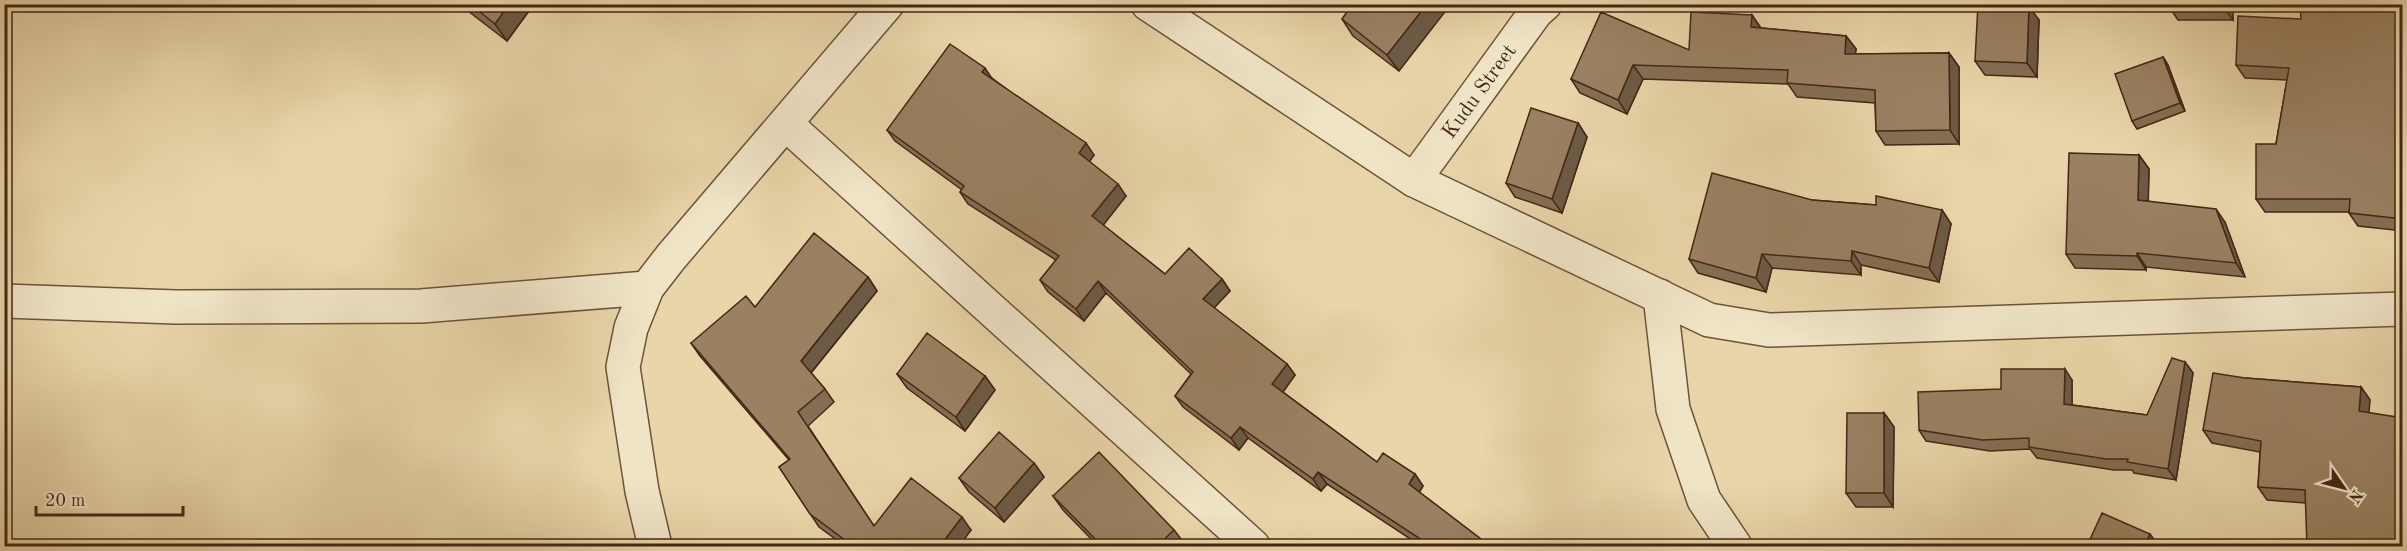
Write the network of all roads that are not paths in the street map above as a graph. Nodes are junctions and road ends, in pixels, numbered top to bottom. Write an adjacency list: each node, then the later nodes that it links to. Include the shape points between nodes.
1 (887, 4): 4 (street)
2 (1148, 4): 5 (street)
3 (1545, 4): 5 (street, Kudu Street)
4 (786, 124): 6 (street); 11 (street)
5 (1414, 180): 7 (street)
6 (647, 288): 8 (street, via 421,306 176,307); 10 (street, via 631,328 623,368 642,491)
7 (1660, 296): 9 (street, via 1709,320 1769,330); 12 (street, via 1674,409 1704,500)
8 (4, 301)
9 (2403, 309)
10 (655, 546)
11 (1253, 546)
12 (1735, 546)

